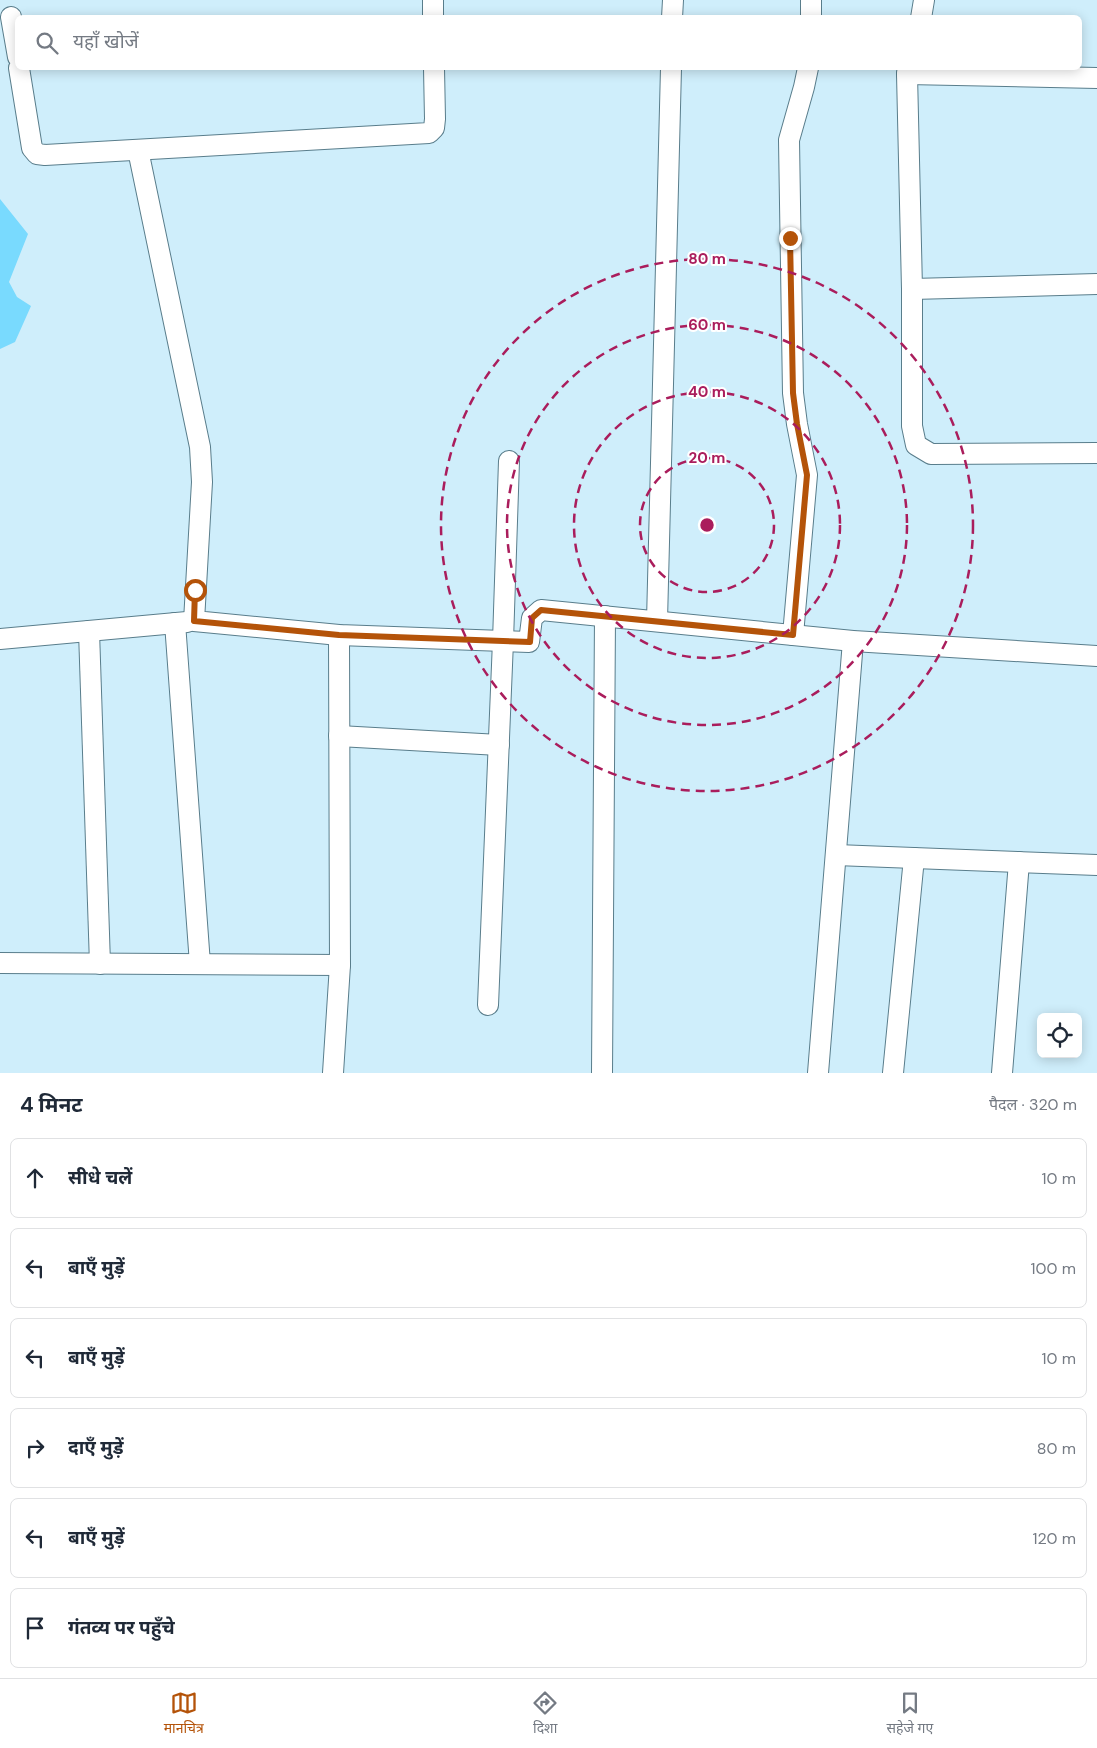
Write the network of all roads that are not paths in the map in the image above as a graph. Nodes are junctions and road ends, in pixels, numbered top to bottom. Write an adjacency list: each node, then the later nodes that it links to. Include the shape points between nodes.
1 (433, 0): 5 (street)
2 (673, 0): 6 (street)
3 (811, 0): 7 (street)
4 (924, 0): 8 (street)
5 (433, 15)
6 (672, 15)
7 (811, 15)
8 (922, 15)
9 (11, 17): 10 (street)
10 (15, 40)
11 (19, 70): 17 (street, via 32,148 37,154)
12 (434, 70): 17 (street, via 434,128 429,133)
13 (671, 70): 23 (street)
14 (808, 70): 27 (street, via 789,140 793,393 807,475)
15 (907, 71): 16 (street); 19 (street)
16 (1097, 78)
17 (138, 150): 24 (street, via 200,447 202,482)
18 (1097, 284): 19 (street)
19 (912, 289): 20 (street, via 912,426 916,445 931,454)
20 (1097, 453)
21 (509, 462): 29 (street)
22 (605, 616): 23 (street); 29 (street, via 541,610 532,618 530,642); 44 (street)
23 (657, 621): 27 (street)
24 (185, 622): 25 (street); 26 (street); 40 (street)
25 (89, 631): 28 (street); 39 (street)
26 (339, 635): 29 (street); 32 (street)
27 (793, 635): 30 (street)
28 (0, 639)
29 (503, 641): 33 (street)
30 (854, 641): 31 (street); 34 (street)
31 (1097, 656)
32 (339, 736): 33 (street); 41 (street)
33 (499, 745): 42 (street)
34 (836, 855): 35 (street); 45 (street)
35 (914, 858): 36 (street); 46 (street)
36 (1019, 862): 37 (street); 47 (street)
37 (1097, 865)
38 (0, 963): 39 (street)
39 (100, 964): 40 (street)
40 (200, 964): 41 (street)
41 (340, 965): 43 (street)
42 (488, 1005)
43 (333, 1073)
44 (602, 1073)
45 (818, 1073)
46 (894, 1073)
47 (1002, 1073)

